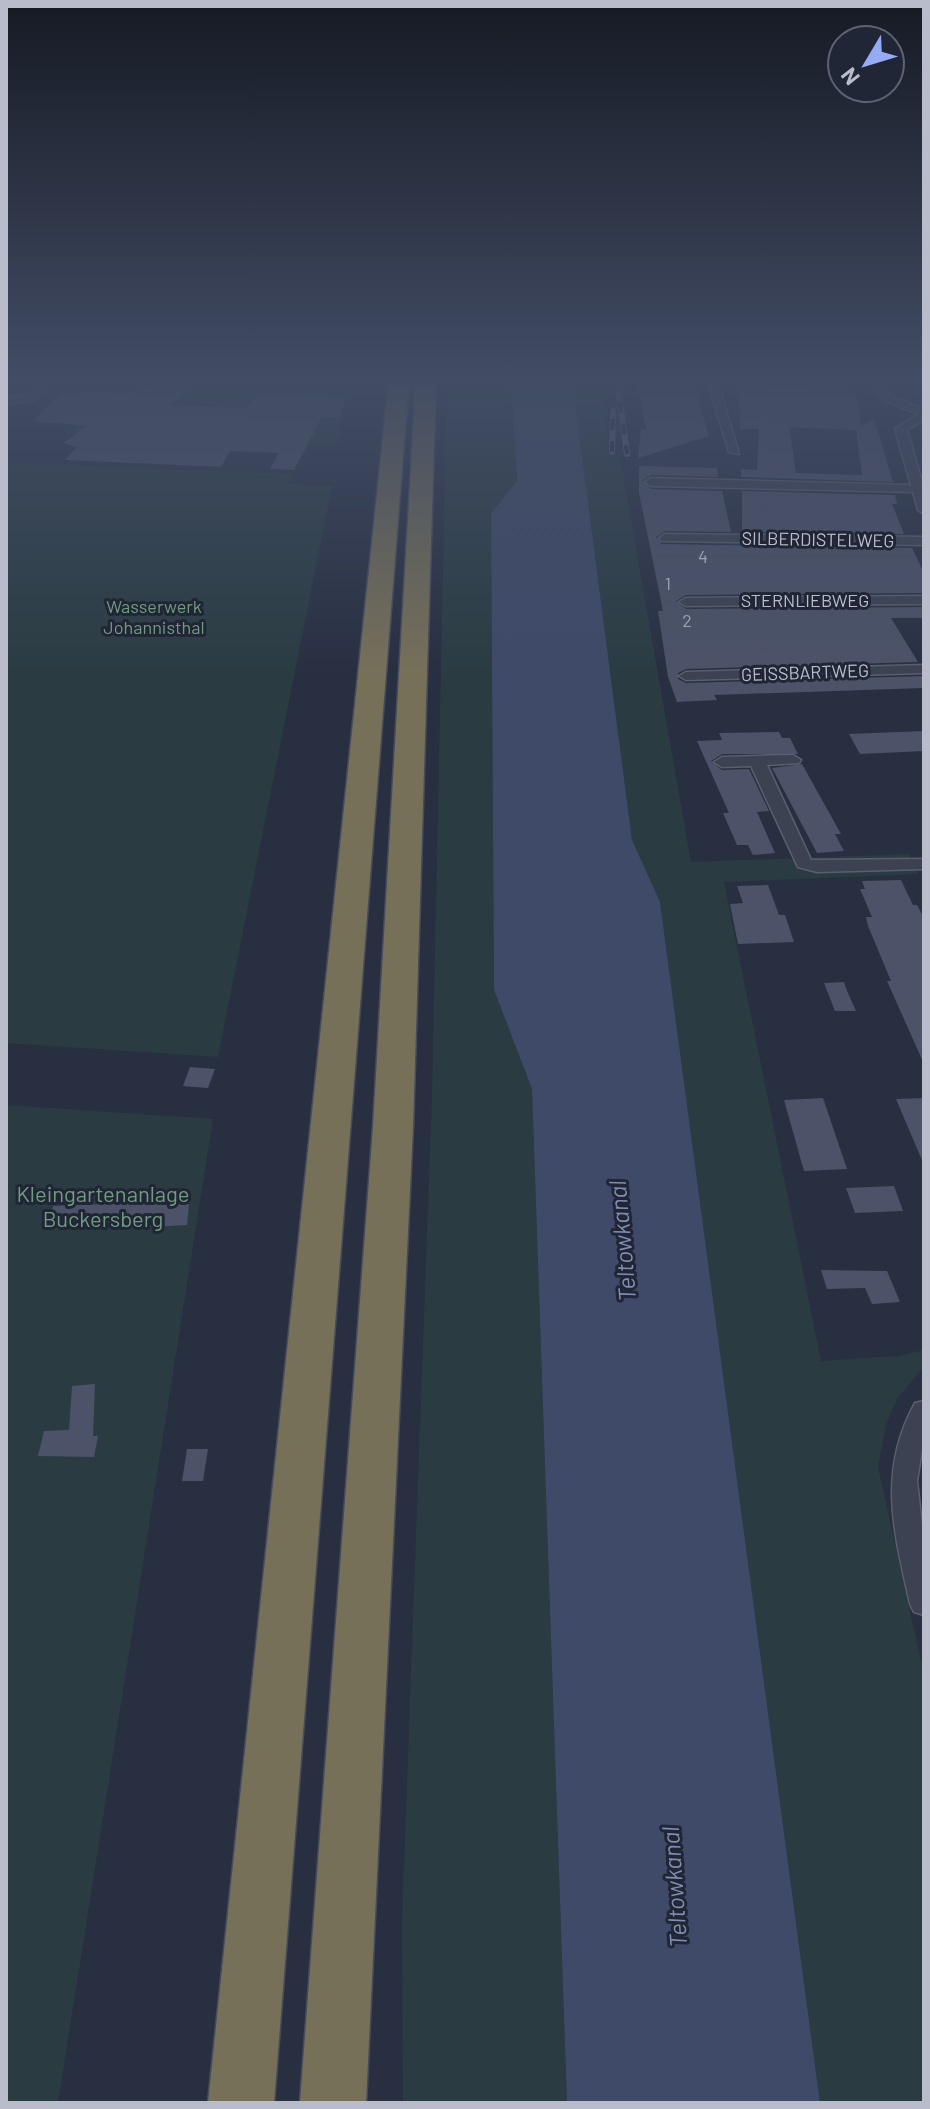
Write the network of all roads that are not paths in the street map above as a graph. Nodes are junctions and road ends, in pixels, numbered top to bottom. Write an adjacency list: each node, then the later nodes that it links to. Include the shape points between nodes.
1 (390, 478): 19 (highway)
2 (422, 478): 20 (highway, via 393,1127)
3 (915, 478): 5 (street)
4 (651, 482): 5 (street)
5 (918, 489): 6 (street)
6 (924, 510)
7 (665, 538): 8 (street, SILBERDISTELWEG)
8 (924, 541)
9 (924, 600): 10 (street, STERNLIEBWEG)
10 (686, 602)
11 (924, 669): 12 (street, GEISSBARTWEG)
12 (686, 676)
13 (793, 760): 14 (street)
14 (757, 761): 15 (street); 16 (street, via 804,863)
15 (722, 762)
16 (924, 864)
17 (924, 1410): 18 (street, via 908,1454 903,1488)
18 (924, 1604)
19 (241, 2103)
20 (333, 2103)

